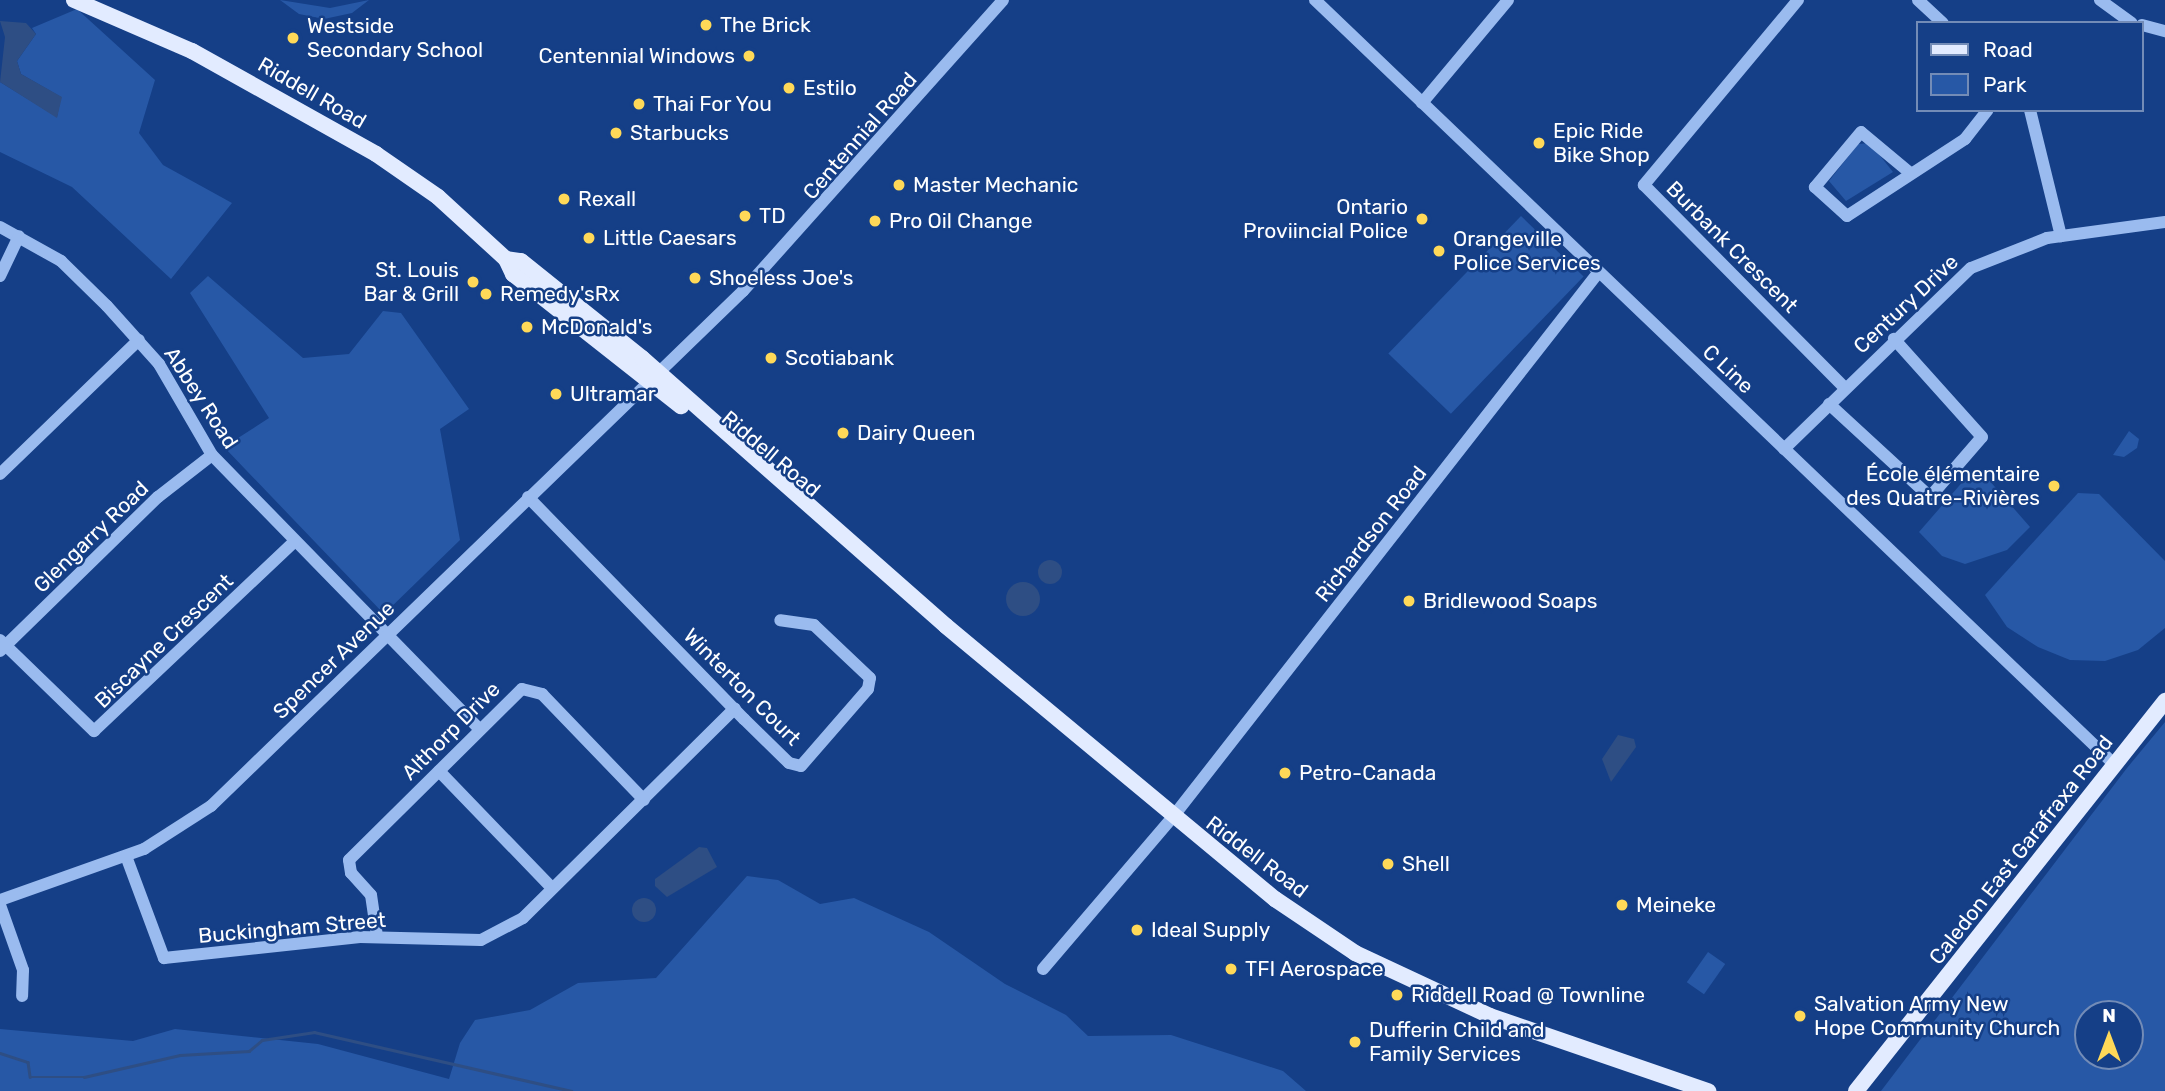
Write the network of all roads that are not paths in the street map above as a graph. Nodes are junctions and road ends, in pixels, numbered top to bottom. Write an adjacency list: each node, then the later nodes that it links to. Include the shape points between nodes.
1 (74, 0): 24 (main road, Riddell Road, via 192,51 376,154 438,197 506,259 522,261)
2 (1003, 0): 24 (street, Centennial Road, via 818,214)
3 (1315, 0): 12 (street, C Line)
4 (1508, 0): 12 (street)
5 (1798, 0): 25 (street, Burbank Crescent, via 1644,186)
6 (1918, 0): 8 (street)
7 (2100, 0): 9 (street)
8 (1941, 21)
9 (2129, 21)
10 (2144, 26): 11 (street)
11 (2165, 31)
12 (1422, 103): 20 (street, C Line)
13 (1986, 112): 15 (street, via 1965,139)
14 (2030, 112): 19 (street)
15 (1909, 172): 15 (street, via 1861,132 1815,187 1847,216)
16 (2165, 222): 19 (street, Century Drive)
17 (0, 227): 18 (street, Abbey Road)
18 (19, 236): 21 (street); 23 (street, Abbey Road, via 61,261)
19 (2061, 236): 22 (street, Century Drive, via 1971,268)
20 (1598, 273): 27 (street, C Line); 41 (street, Richardson Road)
21 (0, 276)
22 (1894, 339): 25 (street, Century Drive); 26 (street, via 1982,437 1930,497)
23 (139, 340): 28 (street, Abbey Road); 29 (street)
24 (655, 377): 30 (street, Spencer Avenue); 41 (main road, Riddell Road)
25 (1845, 388): 26 (street, Century Drive)
26 (1829, 404): 27 (street, Century Drive)
27 (1784, 449): 38 (street, C Line)
28 (212, 455): 31 (street, Abbey Road); 34 (street, Glengarry Road, via 159,497)
29 (0, 474)
30 (528, 497): 33 (street, Spencer Avenue); 36 (street, Winterton Court)
31 (294, 542): 33 (street, Abbey Road); 34 (street, Biscayne Crescent, via 94,731)
32 (780, 620): 36 (street, Winterton Court, via 814,625 865,667 868,689 802,766 789,763)
33 (387, 635): 37 (street, Abbey Road); 42 (street, Spencer Avenue, via 211,806)
34 (2, 646)
35 (2165, 701): 38 (main road, Caledon East Garafraxa Road)
36 (735, 708): 40 (street, Buckingham Street)
37 (479, 729): 39 (street, Althorp Drive); 40 (street, Althorp Drive, via 522,689 533,688)
38 (2115, 765): 49 (main road, Caledon East Garafraxa Road)
39 (439, 771): 43 (street); 45 (street, Althorp Drive, via 349,860 351,873 371,895)
40 (644, 800): 43 (street, Buckingham Street)
41 (1172, 818): 46 (street, Richardson Road); 48 (main road, Riddell Road, via 1355,953 1490,1016)
42 (127, 856): 44 (street, Spencer Avenue); 45 (street, Buckingham Street, via 164,958)
43 (552, 888): 45 (street, Buckingham Street, via 512,928 481,940)
44 (0, 903): 47 (street, via 23,970)
45 (377, 936)
46 (1043, 968)
47 (22, 996)
48 (1708, 1091)
49 (1856, 1091)

